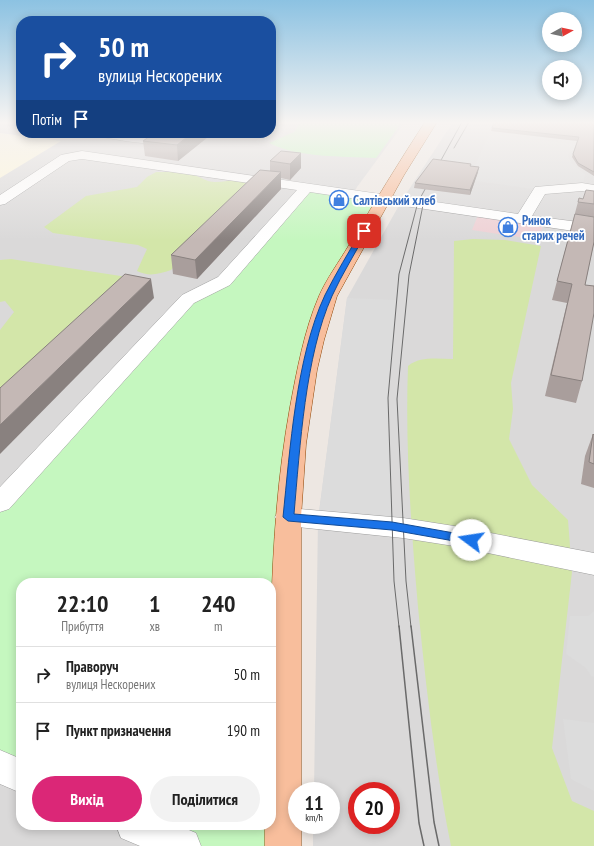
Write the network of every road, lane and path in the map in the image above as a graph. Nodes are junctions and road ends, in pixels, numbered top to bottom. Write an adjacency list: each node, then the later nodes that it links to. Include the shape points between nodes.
1 (59, 161): 7 (lane)
2 (123, 161): 4 (lane)
3 (406, 161): 6 (main road)
4 (306, 188): 6 (lane); 10 (lane, via 224,281 188,299)
5 (594, 189): 8 (lane, via 582,187 540,190)
6 (383, 198): 8 (lane); 11 (main road, via 328,296 314,340 296,444)
7 (0, 201)
8 (523, 218): 9 (lane)
9 (594, 229)
10 (0, 503)
11 (288, 517): 12 (lane, via 410,529); 17 (main road)
12 (594, 564)
13 (0, 767): 14 (lane)
14 (16, 774)
15 (146, 830): 16 (lane)
16 (183, 846)
17 (283, 846)

